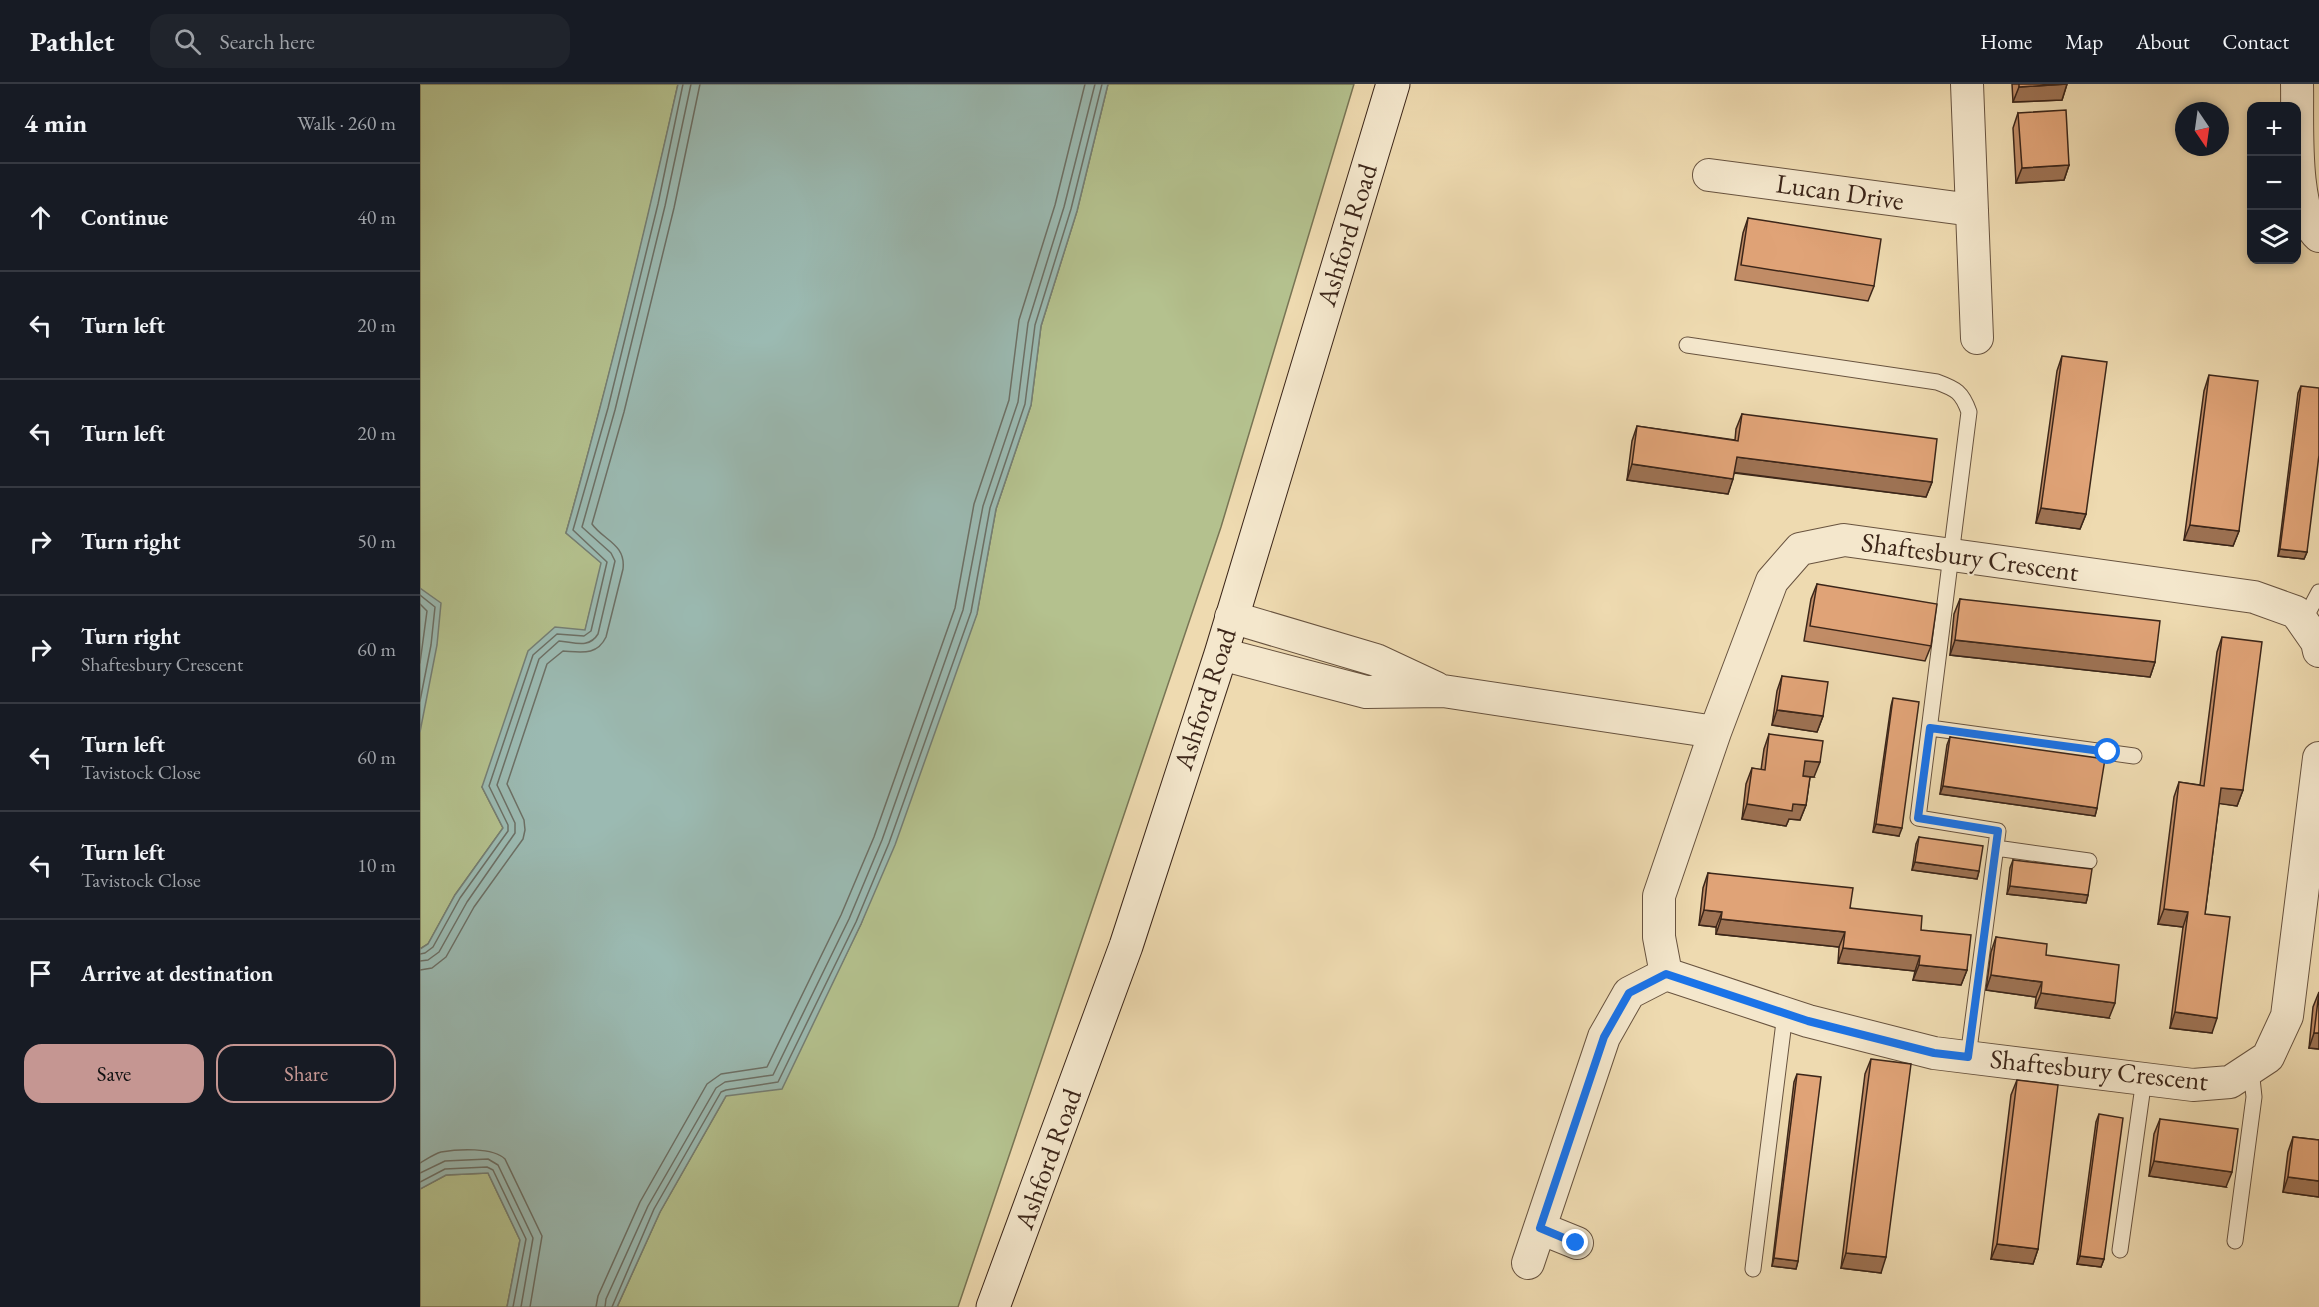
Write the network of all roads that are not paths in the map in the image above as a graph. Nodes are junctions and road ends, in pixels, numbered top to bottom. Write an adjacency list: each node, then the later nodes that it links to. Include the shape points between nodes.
1 (1393, 84): 11 (main road, Ashford Road)
2 (1967, 84): 5 (street)
3 (2297, 84): 6 (street, via 2303,207)
4 (1709, 175): 5 (street, Lucan Drive)
5 (1972, 210): 7 (street)
6 (2319, 236)
7 (1977, 338)
8 (1687, 345): 9 (lane, via 1917,378 1956,389 1969,412)
9 (1953, 555): 12 (street, Shaftesbury Crescent, via 2254,597 2296,612); 16 (lane); 17 (street, Shaftesbury Crescent, via 1844,540 1800,549 1772,581)
10 (2319, 592): 12 (lane)
11 (1231, 617): 14 (main road, Ashford Road); 15 (street, via 1376,660)
12 (2303, 622): 13 (street, Shaftesbury Crescent)
13 (2319, 651)
14 (1221, 654): 15 (street, via 1366,692); 34 (main road, Ashford Road, via 1126,946)
15 (1443, 691): 17 (street)
16 (1930, 728): 18 (lane); 21 (lane, via 1918,818 1998,831)
17 (1715, 732): 23 (street, Shaftesbury Crescent, via 1659,896 1659,938)
18 (2134, 756)
19 (2319, 758): 20 (street, Shaftesbury Crescent)
20 (2317, 789): 26 (street, Shaftesbury Crescent, via 2303,925 2287,1016 2268,1057)
21 (1996, 848): 22 (lane); 25 (lane)
22 (2089, 861)
23 (1666, 974): 24 (street, Shaftesbury Crescent); 28 (street, via 1629,993 1604,1037)
24 (1785, 1014): 25 (street, Shaftesbury Crescent, via 1934,1053); 33 (lane)
25 (1968, 1057): 27 (street, Shaftesbury Crescent)
26 (2251, 1069): 27 (street, Shaftesbury Crescent, via 2230,1082 2193,1085); 29 (lane, via 2254,1097)
27 (2144, 1079): 31 (lane)
28 (1540, 1228): 30 (street); 32 (street)
29 (2235, 1241)
30 (1576, 1243)
31 (2120, 1250)
32 (1528, 1263)
33 (1753, 1269)
34 (993, 1307)

